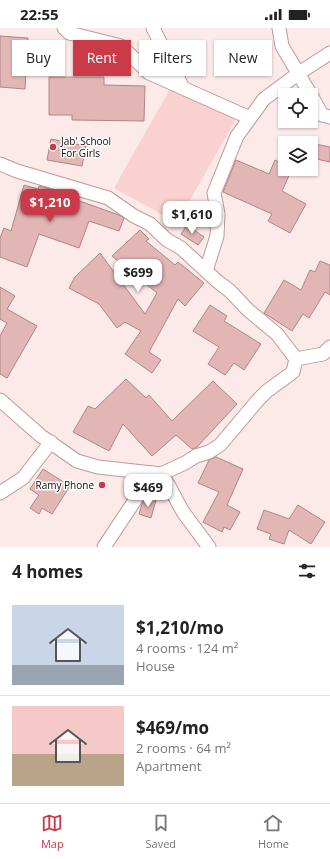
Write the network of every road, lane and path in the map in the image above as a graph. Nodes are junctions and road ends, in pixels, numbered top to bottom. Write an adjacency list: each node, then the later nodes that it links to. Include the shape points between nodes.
1 (64, 28): 6 (street, via 69,33 121,46 149,73)
2 (154, 28): 6 (street)
3 (279, 28): 5 (street, via 282,46)
4 (330, 53): 5 (street)
5 (299, 73): 7 (street); 10 (street, via 264,99)
6 (183, 88): 10 (street)
7 (307, 88)
8 (318, 108): 9 (street, via 322,115)
9 (330, 117)
10 (250, 118): 12 (street, via 237,136 214,194 218,214 217,236)
11 (0, 164): 12 (street, via 108,198 150,224 167,240 182,248)
12 (206, 271): 14 (street, via 277,334)
13 (328, 354): 14 (street)
14 (296, 359): 17 (street, via 293,372 258,400 220,445)
15 (0, 400): 16 (street)
16 (51, 442): 17 (street, via 77,461 98,467); 18 (street, via 23,478)
17 (157, 474): 19 (street); 20 (street, via 169,486 182,512)
18 (0, 493)
19 (104, 547)
20 (209, 547)

